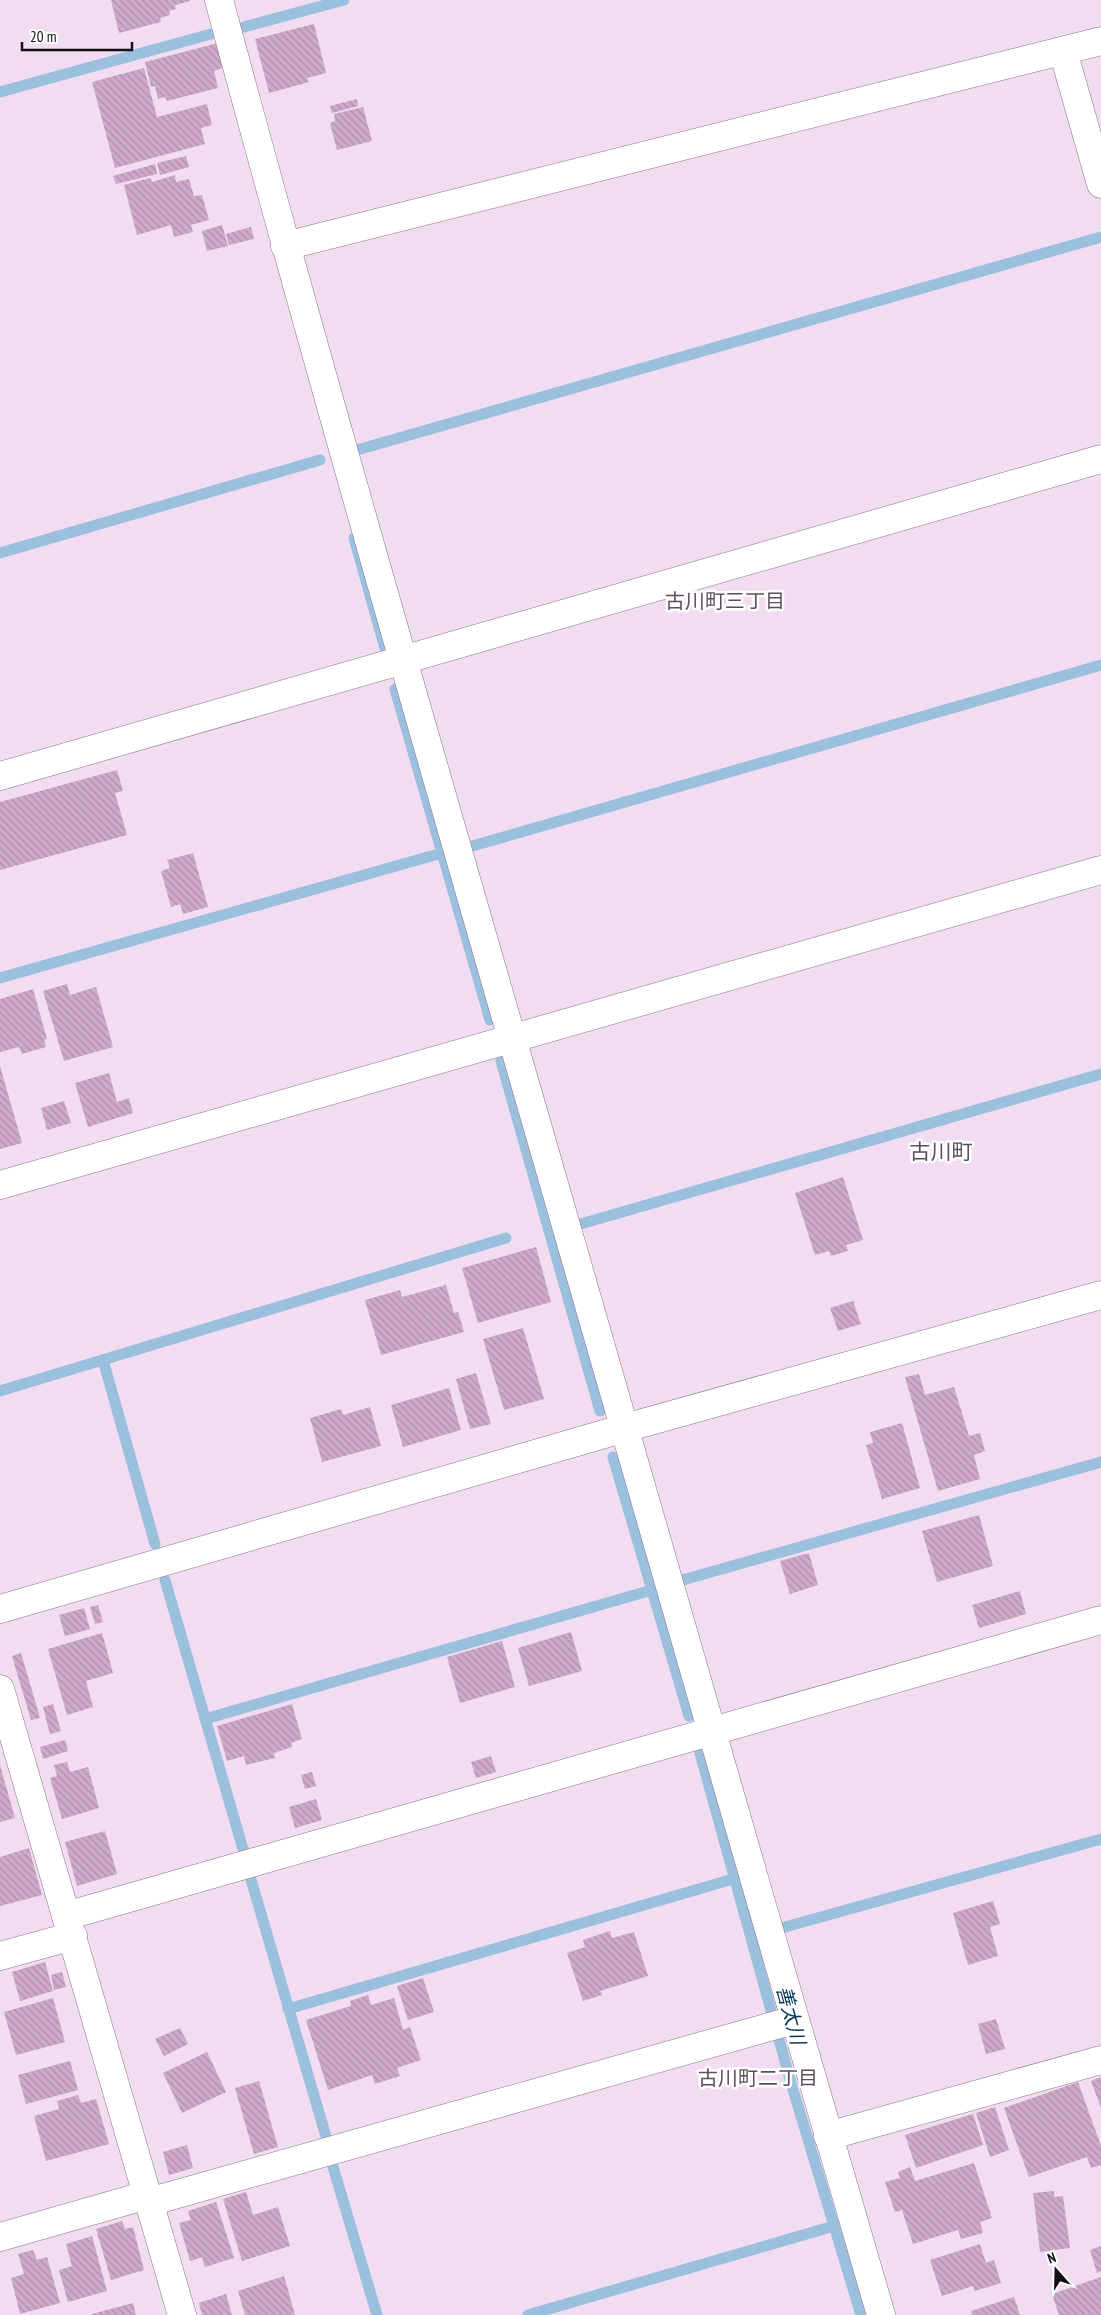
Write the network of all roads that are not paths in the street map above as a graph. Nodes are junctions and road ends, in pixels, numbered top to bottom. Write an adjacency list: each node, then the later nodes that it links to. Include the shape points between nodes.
1 (219, 0): 5 (street)
2 (1101, 41): 3 (street)
3 (1063, 51): 4 (street); 5 (street)
4 (1101, 184)
5 (286, 246): 7 (street)
6 (1101, 459): 7 (street)
7 (403, 660): 8 (street); 10 (street)
8 (0, 776)
9 (1101, 870): 10 (street)
10 (512, 1038): 11 (street); 13 (street)
11 (0, 1185)
12 (1101, 1295): 13 (street)
13 (625, 1428): 14 (street); 17 (street)
14 (0, 1609)
15 (1101, 1620): 17 (street)
16 (0, 1689): 18 (street)
17 (713, 1730): 18 (street); 20 (street)
18 (69, 1926): 19 (street); 23 (street)
19 (0, 1956)
20 (794, 2020): 22 (street); 23 (street)
21 (1101, 2060): 22 (street)
22 (828, 2136): 26 (street)
23 (148, 2198): 24 (street); 25 (street)
24 (0, 2237)
25 (182, 2315)
26 (881, 2315)

